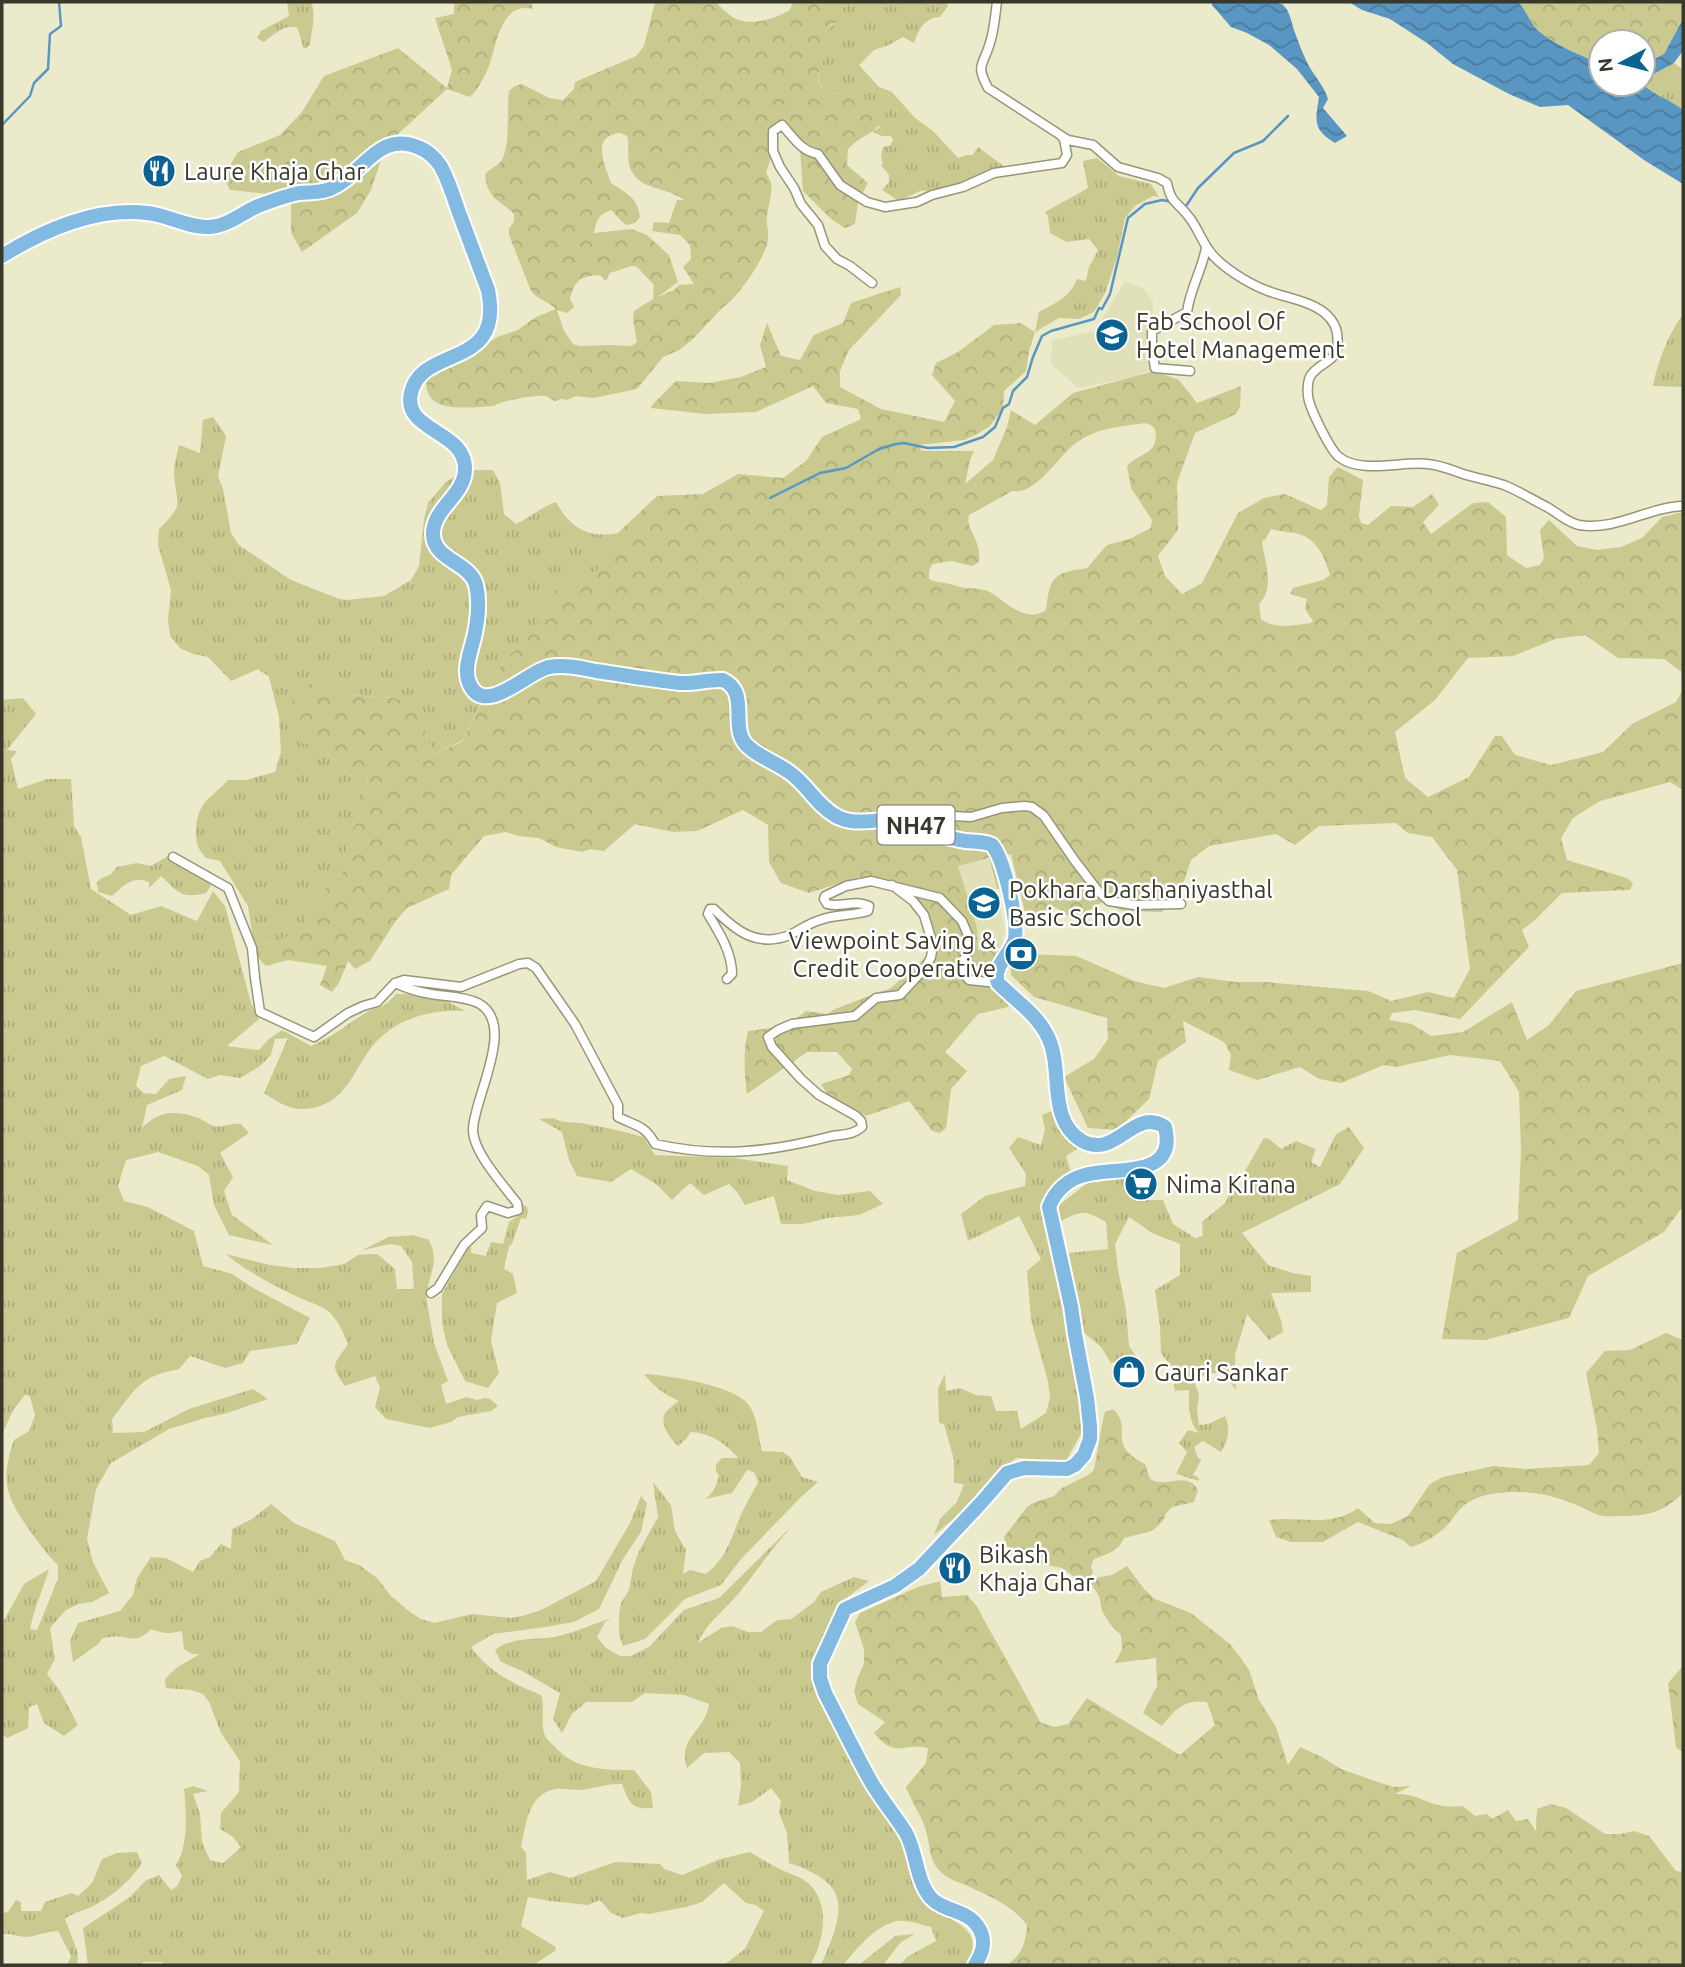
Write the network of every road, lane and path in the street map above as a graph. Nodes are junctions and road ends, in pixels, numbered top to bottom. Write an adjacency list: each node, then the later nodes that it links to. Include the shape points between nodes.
1 (997, 2): 2 (street, via 989,46 981,62 983,79 988,88)
2 (1056, 132): 3 (street, via 1093,145 1118,167 1167,183 1175,205 1188,216); 5 (street, via 1064,139 1067,152 1062,163 994,173 917,202 885,207 840,185 818,154 801,147 782,125 777,127 772,145 776,159 818,225 825,246 836,260)
3 (1206, 248): 6 (street, via 1187,312 1152,331 1156,368); 7 (street, via 1215,260 1249,282 1329,316 1338,343 1335,354 1311,375 1309,401 1340,458 1364,466 1428,464 1444,468 1505,486 1579,525 1625,521)
4 (2, 256): 8 (highway, NH47, via 54,230 102,214 148,213 200,226 219,225 278,199 331,188 391,144 409,143 423,149 444,173 492,306 481,339 421,374 410,402 414,415 454,443 465,461 461,484 439,514 433,539 442,553 467,570 476,586 477,618 467,671 472,688 481,695 495,695 538,670 553,667 682,683 723,680 737,694 744,742 791,773 826,810 843,820)
5 (872, 283)
6 (1190, 371)
7 (1683, 506)
8 (907, 821): 11 (street, via 937,823 952,816 1032,807 1110,901); 14 (highway, NH47, via 933,834 995,847 1014,914 1015,934 996,972)
9 (173, 857): 13 (street, via 228,888 252,948 260,1012 314,1037 348,1013 377,1002)
10 (892, 885): 12 (street, via 871,881 830,892 824,899 827,904 863,903 868,911 820,920 788,936 765,940 732,927 710,909 708,914 730,957 732,974); 13 (street, via 924,915 933,945 926,967 900,995 876,998 855,1016 792,1024 768,1037 772,1047 819,1095 861,1121 862,1127 855,1133 795,1146 745,1153 679,1150 654,1144 640,1126 618,1117 618,1105 575,1024 528,963 461,987); 14 (street, via 940,898 949,906 970,940 962,973 969,980)
11 (1181, 904)
12 (727, 979)
13 (395, 982): 15 (street, via 481,1004 491,1017 495,1037 490,1070 473,1132 482,1155 518,1210 508,1213 487,1206 481,1215 482,1228 464,1245)
14 (998, 983): 16 (highway, via 1048,1036 1060,1110 1070,1131 1086,1143 1111,1143 1140,1124 1157,1122 1165,1127 1167,1145 1161,1158 1149,1165 1083,1175 1054,1194 1049,1207 1087,1398 1090,1438 1084,1455 1067,1469 1024,1468 1004,1476 914,1573 845,1609 820,1664 825,1693 870,1781 906,1834 928,1893 933,1900 968,1916 980,1931 983,1948)
15 (431, 1293)
16 (975, 1965)

